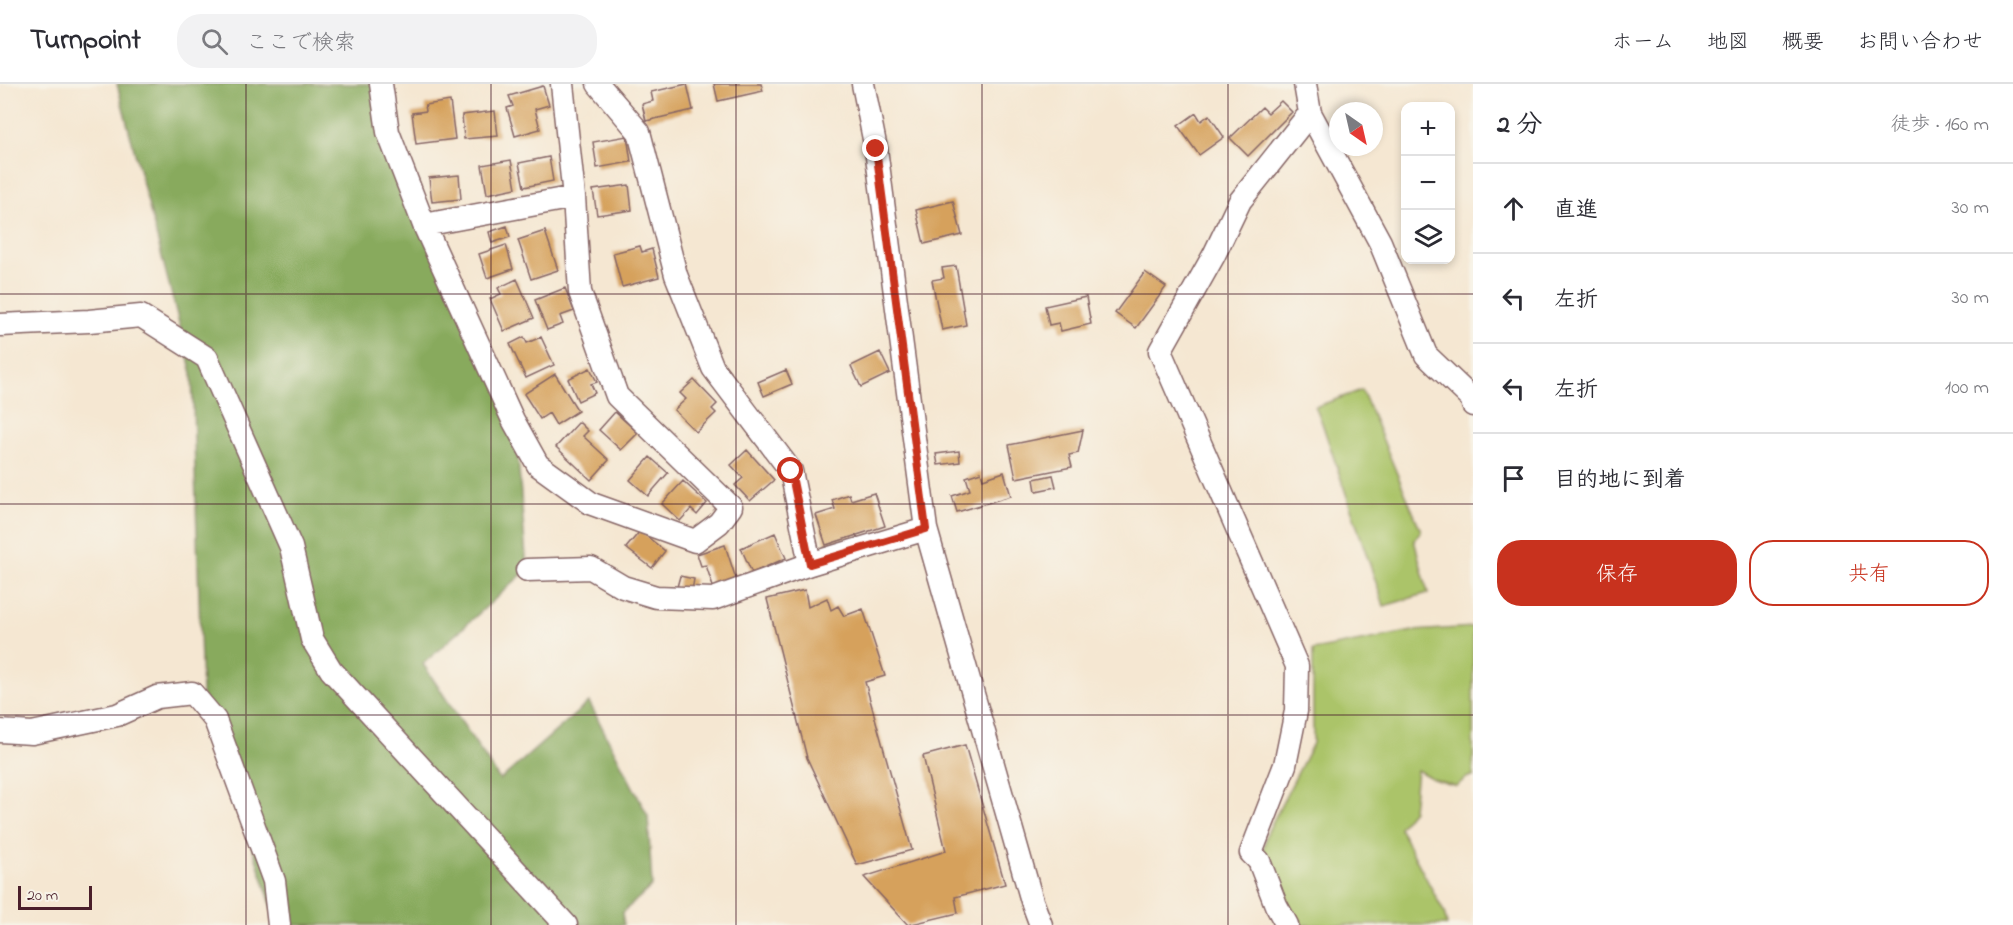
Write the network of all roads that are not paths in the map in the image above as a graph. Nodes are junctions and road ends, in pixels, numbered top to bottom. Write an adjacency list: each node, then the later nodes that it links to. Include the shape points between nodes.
1 (381, 84): 8 (street, via 388,132)
2 (562, 84): 7 (street)
3 (598, 84): 12 (street, via 639,132 676,275 713,368 791,471)
4 (862, 84): 11 (street, via 876,149)
5 (1305, 84): 6 (street)
6 (1310, 113): 10 (street, via 1380,242 1426,355 1472,399); 18 (street, via 1240,201 1160,351 1297,666 1296,711 1285,765 1251,853 1259,861)
7 (574, 197): 8 (street); 8 (street, via 580,292 617,396 731,507 696,541 592,504 538,465 513,420)
8 (424, 225)
9 (0, 325): 16 (street, via 141,315 207,358 291,547 312,639 331,669)
10 (1473, 405)
11 (926, 529): 12 (street); 17 (street)
12 (810, 564): 13 (street, via 713,599 656,597 623,587 591,568)
13 (527, 570)
14 (0, 731): 15 (street, via 32,733 117,715 157,697 192,693 215,720 273,881)
15 (279, 925)
16 (566, 925)
17 (1041, 925)
18 (1287, 925)

